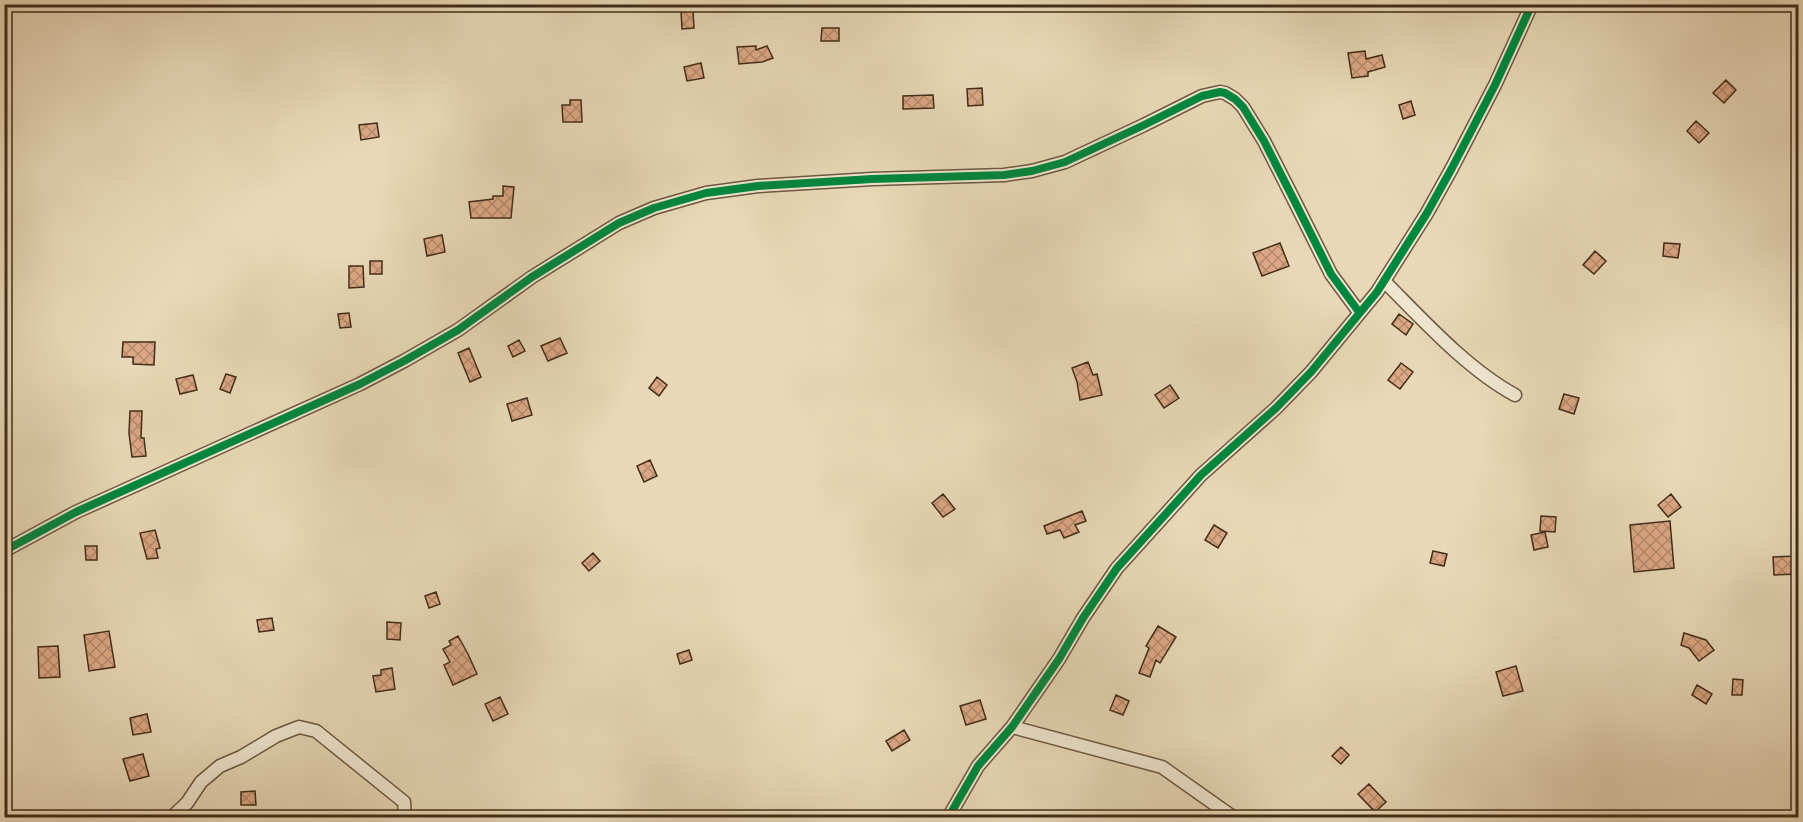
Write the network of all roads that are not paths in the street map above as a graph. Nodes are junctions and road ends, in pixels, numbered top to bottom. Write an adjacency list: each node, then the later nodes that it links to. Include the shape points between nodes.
1 (1532, 4): 2 (street, via 1452,168)
2 (1384, 281): 3 (street); 4 (street, via 1484,375)
3 (1359, 312): 5 (street, via 1331,274 1264,141 1243,108 1226,93 1213,93 1065,162 1032,171 1004,176 758,186 706,193 654,208 619,223 404,362 86,508); 6 (street, via 1311,372 1200,475 1118,568)
4 (1515, 394)
5 (4, 551)
6 (1012, 727): 7 (street, via 1162,768); 10 (street, via 978,766)
7 (1230, 815)
8 (171, 818): 9 (street, via 220,766 299,727 316,732 404,802)
9 (405, 818)
10 (948, 818)

